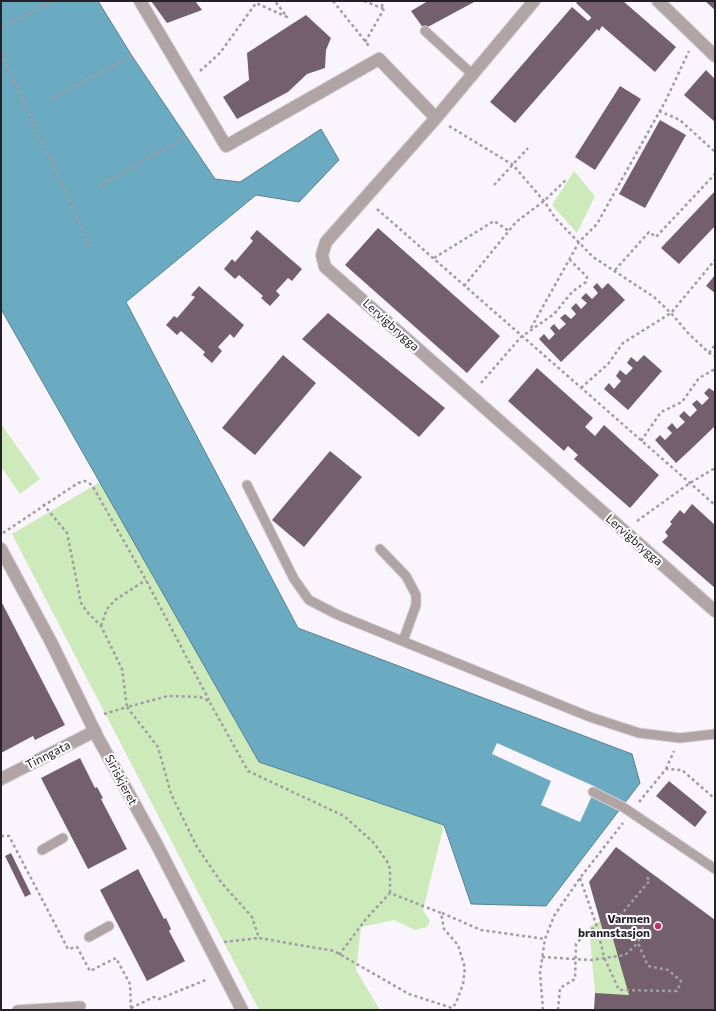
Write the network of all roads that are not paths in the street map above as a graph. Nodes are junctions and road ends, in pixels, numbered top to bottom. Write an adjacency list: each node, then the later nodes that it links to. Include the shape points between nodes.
1 (140, 1): 7 (street, via 226,146 379,59)
2 (534, 1): 6 (street, Lervigbrygga)
3 (658, 1): 5 (street)
4 (425, 31): 6 (lane)
5 (715, 56)
6 (472, 74): 7 (street, Lervigbrygga)
7 (436, 118): 11 (street, Lervigbrygga, via 326,242 322,255 325,267)
8 (247, 485): 12 (lane, via 294,579 309,600 338,615)
9 (1, 549): 13 (street, Siriskjeret)
10 (380, 549): 12 (lane, via 406,576 416,594 416,605)
11 (715, 611)
12 (403, 641): 14 (lane, via 590,717 639,733 680,738)
13 (95, 731): 15 (street, Tinngata); 24 (street, Siriskjeret)
14 (715, 734)
15 (1, 779)
16 (593, 792): 19 (lane, via 623,807)
17 (63, 838): 18 (lane)
18 (42, 850)
19 (715, 869)
20 (109, 926): 21 (lane)
21 (88, 937)
22 (81, 1006): 23 (lane)
23 (17, 1010)
24 (242, 1010)

